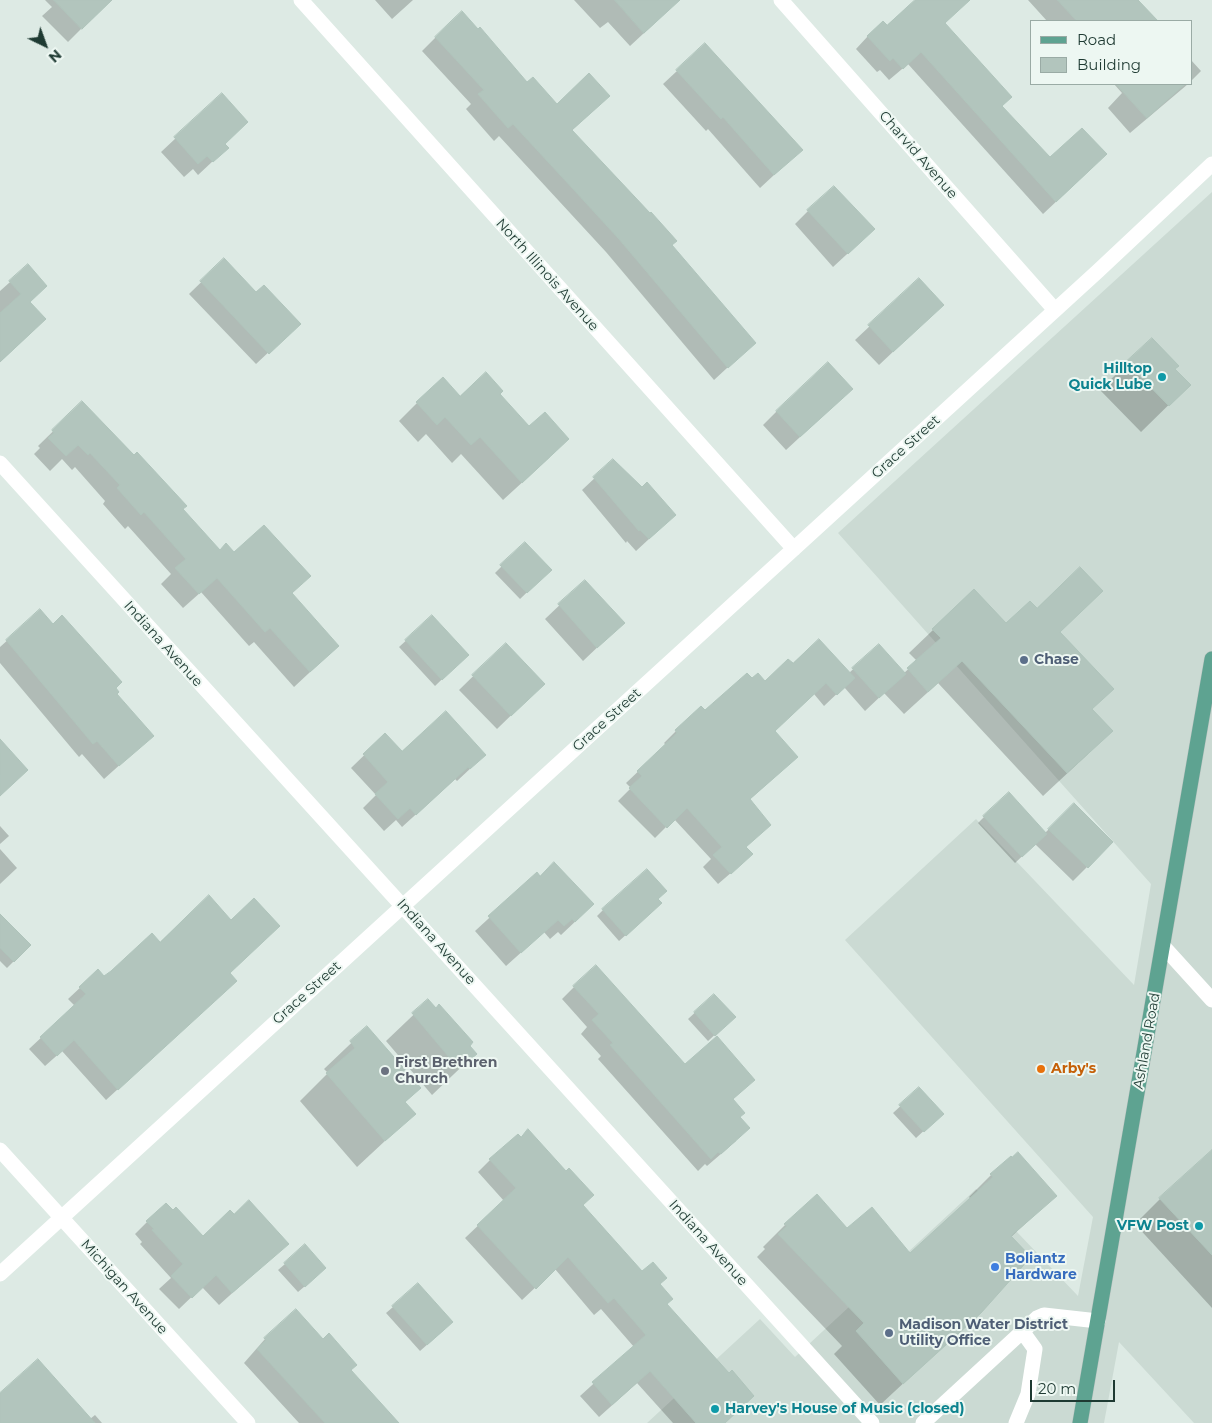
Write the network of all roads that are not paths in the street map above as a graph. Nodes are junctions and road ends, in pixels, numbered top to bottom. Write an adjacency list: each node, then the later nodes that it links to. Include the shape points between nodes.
1 (301, 0): 6 (street, North Illinois Avenue)
2 (785, 2): 4 (street, Charvid Avenue)
3 (1212, 164): 4 (street, Grace Street)
4 (1055, 310): 6 (street, Grace Street)
5 (0, 463): 8 (street, Indiana Avenue, via 256,748)
6 (794, 549): 8 (street, Grace Street)
7 (1212, 659): 9 (main road, Ashland Road)
8 (403, 905): 12 (street, Grace Street); 17 (street, Indiana Avenue)
9 (1163, 946): 10 (street); 14 (main road, Ashland Road)
10 (1212, 1000)
11 (0, 1150): 12 (street, Michigan Avenue)
12 (61, 1218): 13 (street, Grace Street); 16 (street, Michigan Avenue)
13 (0, 1274)
14 (1098, 1322): 15 (street, via 1044,1315); 20 (main road, Ashland Road)
15 (1022, 1331): 18 (street); 19 (street, via 1034,1349 1028,1394)
16 (248, 1423)
17 (872, 1423)
18 (923, 1423)
19 (1016, 1423)
20 (1080, 1423)

